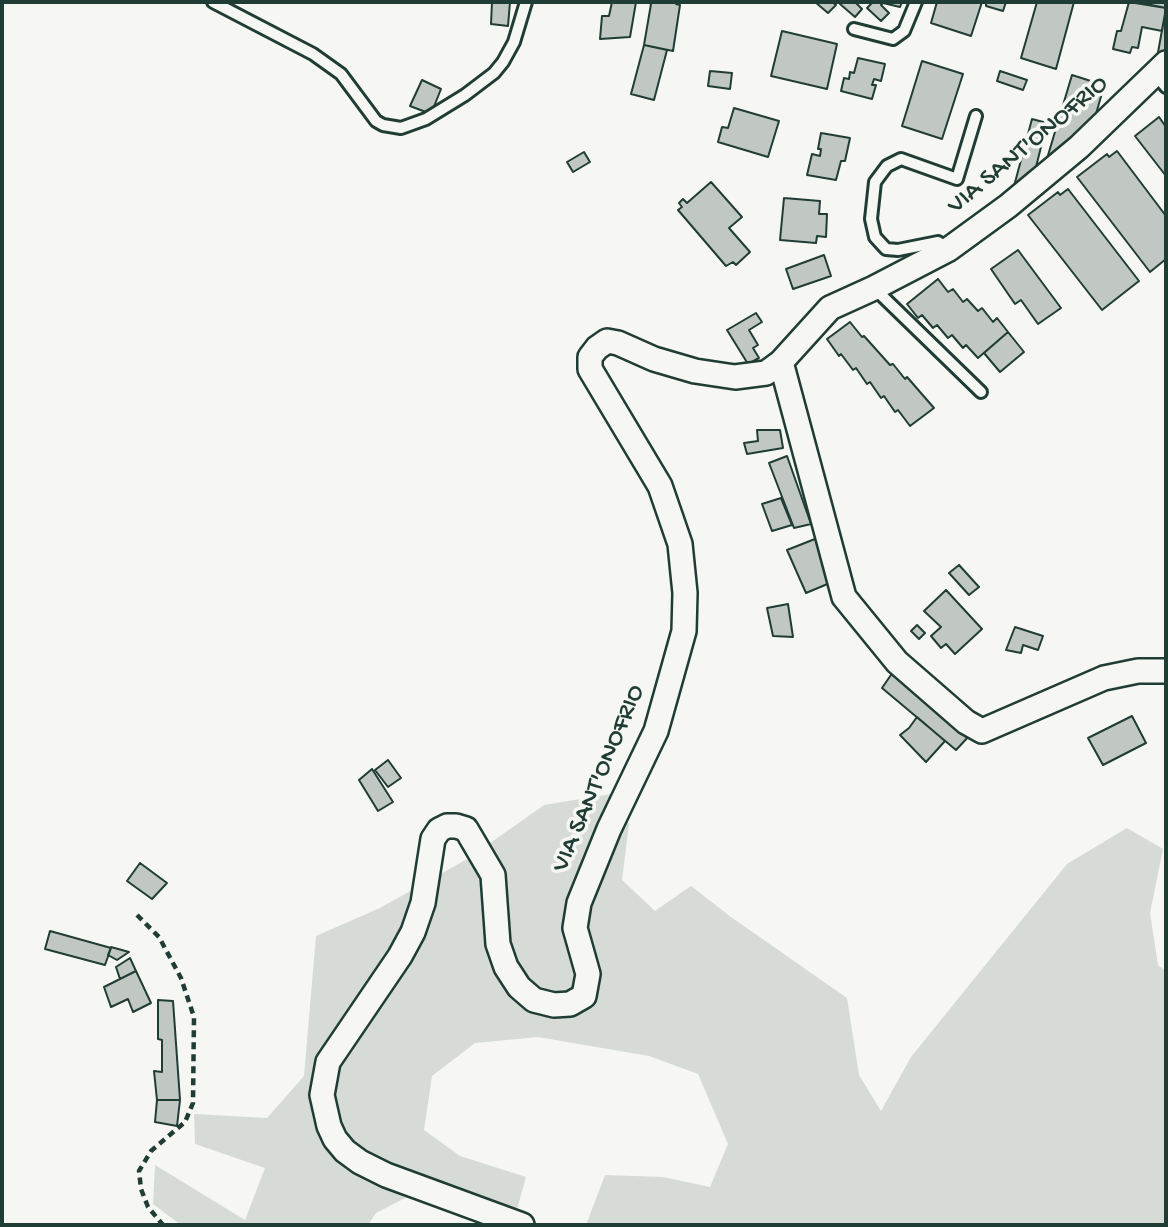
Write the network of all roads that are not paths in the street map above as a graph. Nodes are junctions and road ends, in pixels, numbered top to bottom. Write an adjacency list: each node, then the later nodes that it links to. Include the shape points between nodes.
1 (213, 2): 2 (lane, via 313,54 348,82 376,121 401,128 426,119 494,73 514,42)
2 (526, 2)
3 (916, 2): 4 (lane, via 904,32 893,39)
4 (854, 29)
5 (1162, 75): 7 (street, VIA SANT'ONOFRIO, via 1008,206)
6 (975, 116): 7 (lane, via 957,179 901,159 887,166 875,182 871,219 875,237 887,249 937,242)
7 (949, 248): 8 (street, VIA SANT'ONOFRIO)
8 (874, 288): 9 (street, VIA SANT'ONOFRIO, via 830,307); 10 (lane)
9 (781, 362): 11 (street, via 844,597 897,662 966,722 982,731 1104,678); 12 (street, VIA SANT'ONOFRIO, via 766,373 735,377 695,371 607,341 590,357 590,369 660,486 680,544 685,593 684,631 656,731 579,902 575,928 588,974 584,996 570,1004 554,1005 534,1000 519,988 498,944 493,875 466,829 447,825 433,839 423,903 413,932 328,1062 324,1110 345,1151 386,1175)
10 (982, 392)
11 (1166, 671)
12 (522, 1225)

